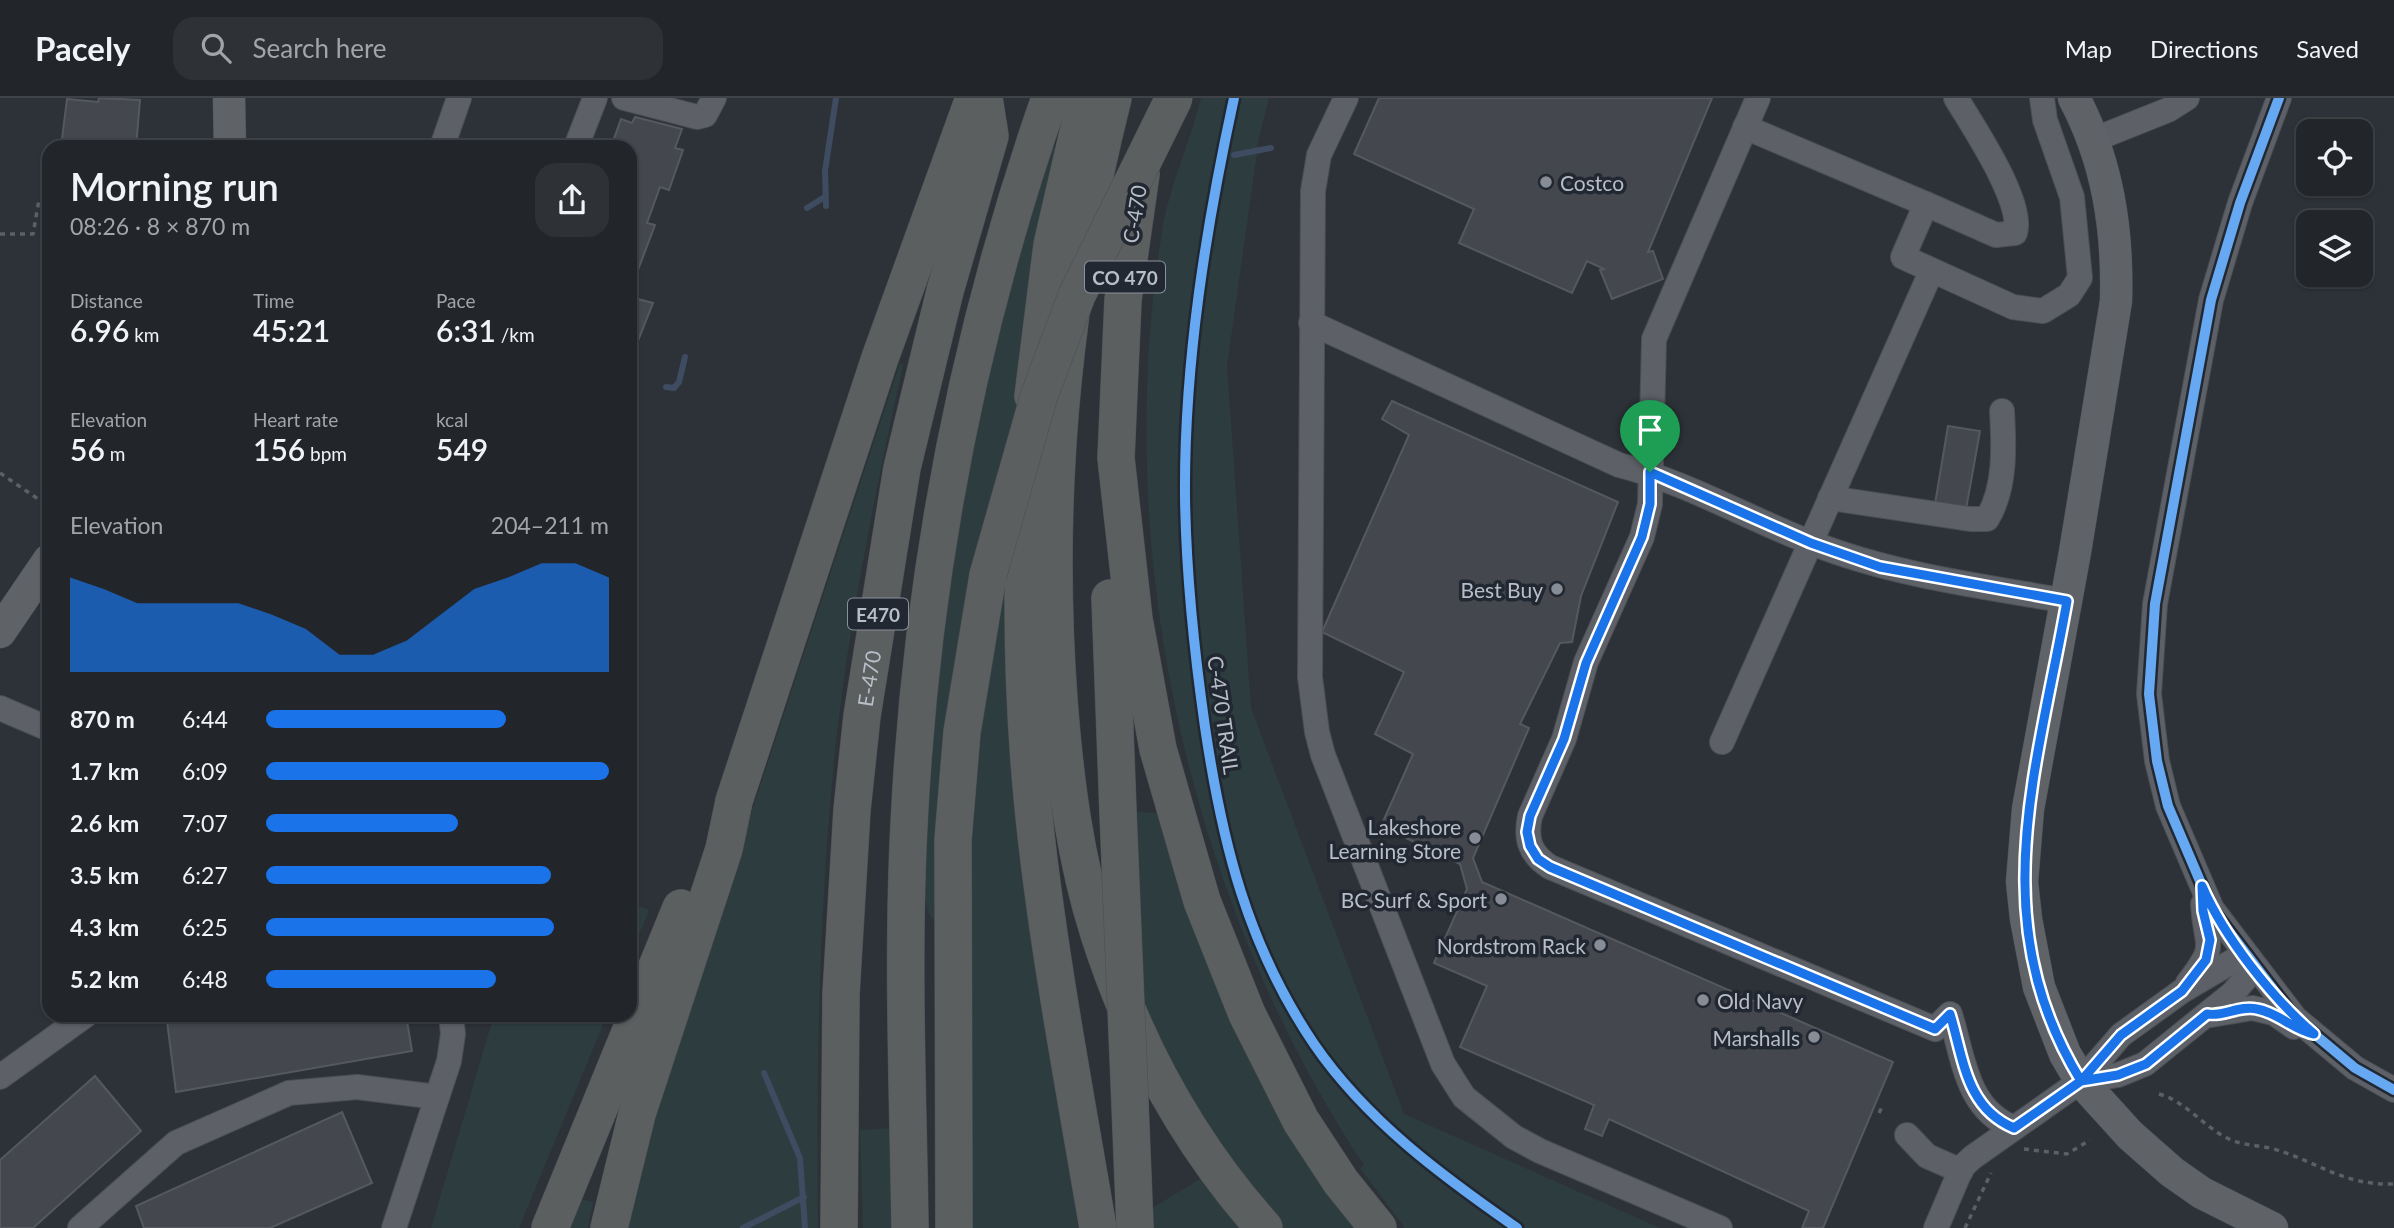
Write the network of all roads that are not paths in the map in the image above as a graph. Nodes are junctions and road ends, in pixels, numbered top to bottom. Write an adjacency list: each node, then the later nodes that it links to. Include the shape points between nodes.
1 (229, 98): 21 (main road)
2 (459, 98): 22 (street)
3 (595, 98): 23 (street)
4 (624, 98): 5 (street, via 697,117 705,115)
5 (714, 98)
6 (974, 98): 39 (highway, via 880,358)
7 (984, 98): 60 (highway, E-470 / E470, via 990,136 902,468 860,728 841,994)
8 (1050, 98): 61 (highway, via 981,330 950,471 927,615 906,899)
9 (1086, 98): 63 (highway, via 1054,235 1041,325 1028,453 1023,622 1036,837)
10 (1113, 98): 65 (highway, via 1084,231 1058,432 1055,619 1070,805 1098,933 1144,1049 1194,1138)
11 (1156, 98): 29 (highway, C-470 / CO 470, via 1128,254)
12 (1174, 98): 62 (highway, bridge, via 1077,295 1032,420 988,575 972,656 957,777 952,971)
13 (1346, 98): 27 (street, via 1314,174)
14 (1758, 98): 20 (street)
15 (1956, 98): 25 (street, via 1995,163 2012,204 2015,233 1996,235)
16 (2042, 98): 26 (street, via 2045,120 2072,197 2080,278 2071,292 2043,311 2012,307)
17 (2074, 98): 24 (main road)
18 (2187, 98): 24 (street)
19 (2279, 98): 40 (street, via 2211,300 2155,604 2149,694 2157,761 2168,807)
20 (1745, 127): 25 (street); 30 (street, via 1654,339)
21 (230, 140)
22 (444, 140)
23 (579, 140)
24 (2093, 140): 34 (main road, via 2115,227 2116,301)
25 (1926, 204): 26 (street, via 1903,257)
26 (1931, 272): 31 (street)
27 (1311, 323): 30 (street, via 1619,465); 67 (street, via 1310,677 1317,732 1432,1040 1464,1097 1514,1137)
28 (2002, 411): 31 (street, via 2004,451 1995,506 1987,519)
29 (1116, 458): 64 (highway, bridge, via 1107,500); 66 (highway, via 1144,682 1172,805 1202,901 1279,1081 1327,1162)
30 (1650, 472): 32 (street); 54 (street, via 1650,504 1642,537 1586,663 1564,739 1530,816 1530,846 1550,867 1935,1029 1950,1014 1977,1101)
31 (1830, 498): 32 (street)
32 (1811, 543): 34 (street, via 1880,567); 38 (street)
33 (42, 570): 35 (main road)
34 (2067, 601): 50 (main road, via 2028,809 2022,882 2039,987 2065,1054)
35 (0, 632)
36 (0, 708): 37 (street)
37 (42, 726)
38 (1722, 742)
39 (734, 801): 44 (highway, via 709,838); 59 (highway, via 724,849 629,1141)
40 (2202, 886): 41 (street, via 2212,909); 42 (street, via 2210,940 2206,960)
41 (2250, 962): 42 (street, via 2233,961); 43 (street, via 2246,978); 48 (street, via 2295,1018)
42 (2182, 991): 50 (street, via 2121,1035)
43 (2207, 1014): 48 (street, via 2252,1008 2274,1013 2300,1031); 50 (street, via 2146,1064 2118,1075)
44 (637, 1016)
45 (76, 1022): 49 (street)
46 (452, 1022): 52 (street, via 449,1061)
47 (634, 1022): 58 (highway)
48 (2314, 1034): 51 (street, via 2355,1068)
49 (0, 1077)
50 (2081, 1081): 54 (street); 69 (main road, via 2130,1135 2172,1172 2202,1193)
51 (2394, 1090)
52 (437, 1097): 56 (street, via 357,1087 289,1093 176,1143); 57 (street)
53 (1907, 1135): 55 (street, via 1927,1156)
54 (2016, 1139): 55 (street, via 1973,1157)
55 (1961, 1171): 68 (street)
56 (80, 1228)
57 (394, 1228)
58 (551, 1228)
59 (609, 1228)
60 (839, 1228)
61 (910, 1228)
62 (954, 1228)
63 (1098, 1228)
64 (1135, 1228)
65 (1264, 1228)
66 (1378, 1228)
67 (1720, 1228)
68 (1936, 1228)
69 (2272, 1228)

